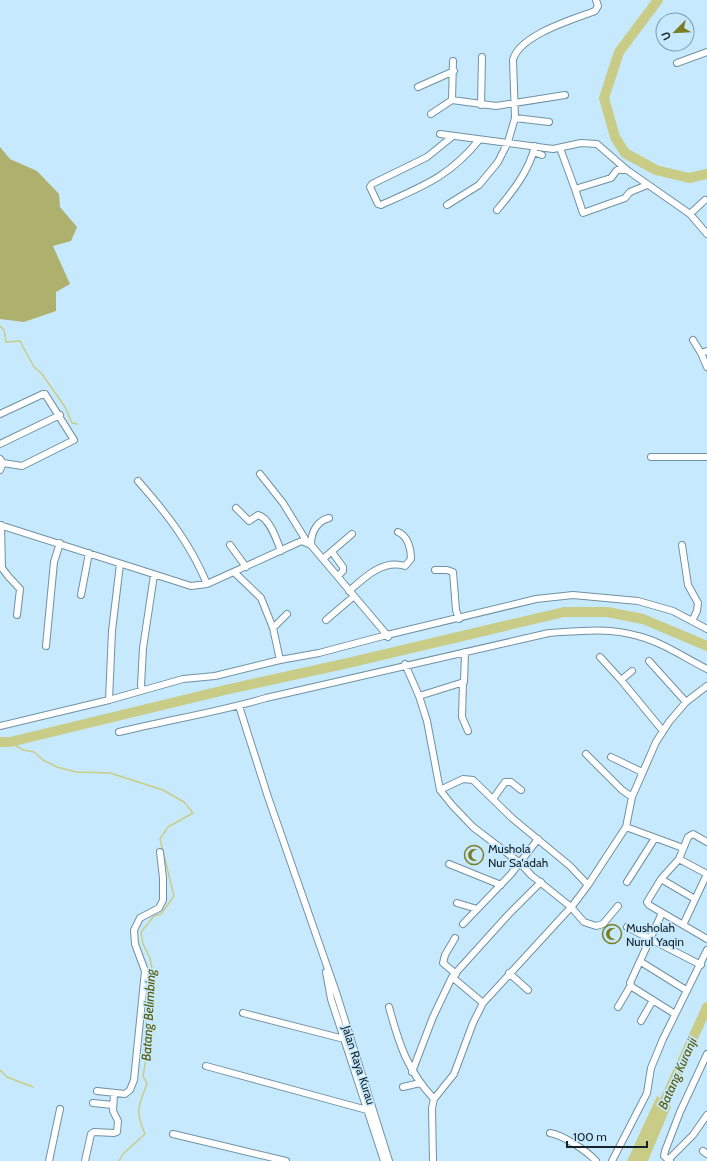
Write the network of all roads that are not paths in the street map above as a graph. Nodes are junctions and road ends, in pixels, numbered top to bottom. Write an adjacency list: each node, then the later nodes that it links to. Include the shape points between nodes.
1 (596, 0): 10 (street, via 598,6 595,11 545,30 516,52 513,60)
2 (707, 52): 5 (street)
3 (482, 56): 11 (street)
4 (453, 61): 6 (street)
5 (677, 63)
6 (454, 71): 7 (street); 9 (street)
7 (418, 87)
8 (565, 95): 10 (street)
9 (452, 100): 11 (street); 12 (street)
10 (515, 104): 11 (street); 13 (street)
11 (481, 105)
12 (431, 114)
13 (515, 118): 14 (street); 18 (street)
14 (549, 122)
15 (440, 134): 16 (street)
16 (452, 136): 17 (street); 17 (street, via 427,157 372,184 370,187 378,204 383,204 444,174 462,161)
17 (479, 140): 18 (street)
18 (508, 142): 20 (street); 26 (street, via 498,162 479,185)
19 (560, 148): 20 (street); 22 (street, via 588,142 597,144); 24 (street)
20 (534, 149): 21 (street); 27 (street, via 529,165)
21 (542, 156)
22 (627, 170): 23 (street); 24 (street, via 617,170 611,178)
23 (647, 185): 24 (street, via 630,192 625,198 583,213); 28 (street)
24 (575, 189)
25 (705, 200): 28 (street)
26 (447, 205)
27 (497, 210)
28 (690, 214): 29 (street)
29 (707, 233)
30 (694, 340): 31 (street)
31 (704, 352): 32 (street)
32 (707, 367)
33 (0, 414): 34 (street, via 43,394 48,396)
34 (60, 415): 35 (street); 38 (street, via 74,440 22,466)
35 (0, 444)
36 (651, 457): 37 (street)
37 (707, 457)
38 (2, 461): 39 (street)
39 (0, 470)
40 (260, 474): 48 (street)
41 (138, 481): 61 (street, via 170,517)
42 (236, 508): 51 (street, via 249,521 258,515 261,516 272,531)
43 (329, 518): 48 (street, via 316,527)
44 (0, 525): 47 (street); 66 (street, via 2,568 20,589)
45 (398, 532): 62 (street, via 405,537 411,559 405,566 395,563 380,568)
46 (352, 534): 52 (street)
47 (60, 543): 53 (street); 73 (street, via 54,562)
48 (309, 543): 51 (street, via 302,541); 54 (street)
49 (230, 545): 56 (street)
50 (682, 545): 69 (street, via 688,585 698,603)
51 (281, 551): 56 (street)
52 (332, 552): 54 (street); 60 (street, via 343,567)
53 (89, 553): 55 (street); 63 (street)
54 (324, 558): 60 (street)
55 (120, 564): 59 (street); 86 (street, via 112,631)
56 (246, 566): 58 (street)
57 (435, 570): 67 (street, via 453,572)
58 (234, 572): 61 (street); 70 (street, via 261,598)
59 (154, 575): 61 (street, via 184,585); 84 (street, via 143,648)
60 (338, 576): 62 (street)
61 (206, 584)
62 (349, 591): 64 (street)
63 (81, 595)
64 (353, 597): 68 (street); 72 (street)
65 (287, 614): 70 (street)
66 (17, 615)
67 (459, 619): 69 (street, via 536,599 573,595 638,601 672,610); 72 (street)
68 (326, 620)
69 (692, 621): 71 (street)
70 (272, 628): 76 (street)
71 (707, 629)
72 (387, 637): 76 (street)
73 (46, 646)
74 (464, 652): 78 (street); 80 (street, via 549,633 608,630 638,636 656,643); 82 (street)
75 (600, 657): 81 (street)
76 (280, 660): 84 (street, via 215,676 183,679)
77 (649, 661): 87 (street)
78 (405, 665): 85 (street); 88 (street)
79 (632, 670): 81 (street)
80 (707, 670)
81 (621, 680): 91 (street)
82 (463, 683): 85 (street); 90 (street, via 462,717)
83 (707, 686): 87 (street)
84 (143, 690): 86 (street)
85 (419, 696): 96 (street, via 427,721)
86 (109, 700): 89 (street)
87 (686, 702): 91 (street)
88 (239, 706): 92 (street); 130 (street)
89 (0, 726)
90 (468, 731)
91 (663, 731): 95 (street)
92 (119, 732)
93 (586, 754): 98 (street)
94 (611, 757): 95 (street)
95 (642, 772): 98 (street)
96 (440, 790): 99 (street, via 463,779 470,779 478,783); 107 (street, via 473,827)
97 (520, 790): 99 (street, via 511,782 505,782)
98 (632, 797): 100 (street)
99 (493, 799): 102 (street)
100 (626, 827): 101 (street); 114 (street)
101 (655, 838): 104 (street); 112 (street)
102 (538, 839): 107 (street); 114 (street)
103 (707, 842): 104 (street, via 692,834)
104 (683, 848): 106 (street)
105 (160, 852): 150 (street, via 163,900 159,908 140,918 134,930 135,944 145,970 134,1080 127,1093)
106 (679, 858): 109 (street); 110 (street)
107 (520, 863): 111 (street); 113 (street)
108 (449, 864): 113 (street)
109 (707, 874): 115 (street)
110 (661, 879): 115 (street); 120 (street, via 647,902)
111 (541, 882): 118 (street); 132 (street)
112 (626, 882)
113 (501, 885): 119 (street)
114 (588, 885): 118 (street)
115 (695, 899): 122 (street)
116 (457, 903): 119 (street)
117 (618, 906): 118 (street, via 605,922 596,926 584,922)
118 (571, 907): 131 (street)
119 (477, 910): 121 (street)
120 (662, 912): 122 (street); 125 (street)
121 (463, 924)
122 (683, 925): 126 (street)
123 (627, 927): 125 (street)
124 (455, 938): 132 (street, via 445,955 444,963)
125 (649, 938): 128 (street); 129 (street)
126 (707, 939)
127 (707, 950): 129 (street)
128 (641, 962): 133 (street); 135 (street)
129 (701, 965): 135 (street)
130 (327, 970): 143 (street, via 327,983); 164 (street, Jalan Raya Kurau)
131 (509, 973): 134 (street); 137 (street)
132 (454, 975): 137 (street); 146 (street)
133 (631, 985): 136 (street); 139 (street)
134 (528, 990)
135 (686, 990): 141 (street)
136 (653, 1000): 141 (street); 142 (street)
137 (483, 1003): 151 (street, via 454,1074)
138 (389, 1007): 146 (street, via 399,1045)
139 (618, 1007)
140 (243, 1014): 143 (street)
141 (675, 1014): 167 (street, via 651,1068 647,1093)
142 (641, 1021)
143 (344, 1039): 155 (street)
144 (707, 1054): 159 (street, via 665,1151 664,1156)
145 (206, 1066): 155 (street)
146 (412, 1072): 147 (street)
147 (420, 1083): 148 (street); 151 (street)
148 (403, 1087)
149 (97, 1091): 150 (street)
150 (114, 1094): 153 (street)
151 (434, 1099): 165 (street)
152 (93, 1103): 153 (street)
153 (113, 1105): 161 (street, via 113,1111 118,1119 117,1132 91,1134)
154 (60, 1109): 160 (street)
155 (367, 1110): 163 (street)
156 (707, 1115): 159 (street, via 693,1135)
157 (550, 1133): 166 (street, via 590,1154)
158 (173, 1134): 162 (street)
159 (669, 1160)
160 (49, 1161)
161 (85, 1161)
162 (286, 1161)
163 (384, 1161)
164 (389, 1161)
165 (433, 1161)
166 (596, 1161)
167 (612, 1161)

